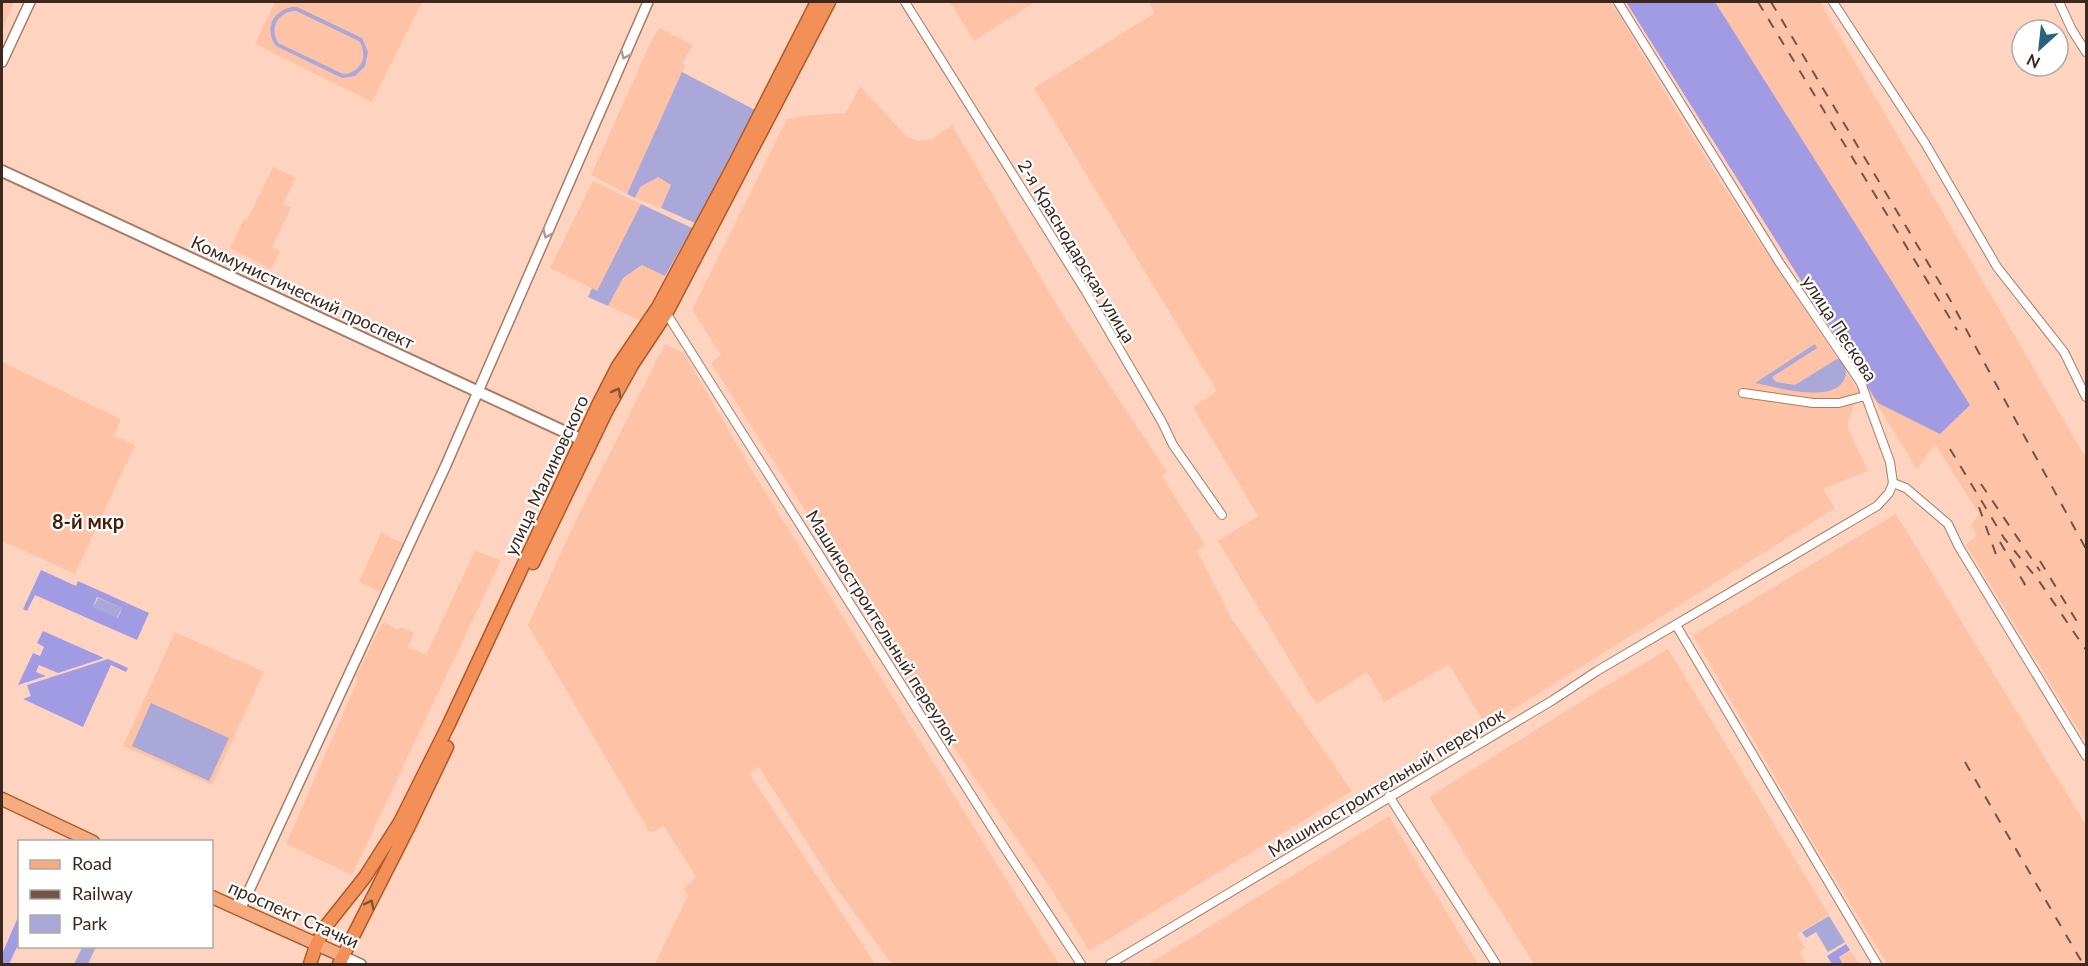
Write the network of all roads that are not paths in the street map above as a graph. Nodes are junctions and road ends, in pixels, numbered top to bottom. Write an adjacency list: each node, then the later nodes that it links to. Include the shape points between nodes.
1 (30, 2): 10 (street)
2 (648, 2): 13 (street, one-way to 13)
3 (818, 2): 12 (highway, улица Малиновского)
4 (829, 2): 12 (highway, улица Малиновского)
5 (905, 2): 19 (street, 2-я Краснодарская улица, via 1085,290 1173,445)
6 (1618, 2): 15 (street, улица Пескова)
7 (1833, 2): 16 (street, via 1925,143 1997,267 2064,352)
8 (2059, 2): 9 (street)
9 (2086, 52)
10 (2, 62)
11 (2, 171): 13 (main road, Коммунистический проспект)
12 (662, 310): 17 (highway, улица Малиновского, via 618,366); 31 (street, Машиностроительный переулок)
13 (477, 391): 17 (main road, Коммунистический проспект); 26 (street)
14 (1743, 393): 15 (street, via 1813,403 1839,403)
15 (1866, 396): 18 (street, улица Пескова, via 1890,462)
16 (2086, 397)
17 (587, 442): 27 (highway, улица Малиновского, via 400,822); 28 (highway, улица Малиновского, one-way to 17, via 409,826)
18 (1893, 483): 20 (street, Машиностроительный переулок, via 1877,506); 21 (street, via 1906,488 1948,524)
19 (1222, 515)
20 (1676, 625): 22 (street, Машиностроительный переулок); 34 (street)
21 (2086, 756)
22 (1389, 796): 32 (street, Машиностроительный переулок); 33 (street)
23 (2, 799): 24 (main road)
24 (89, 840)
25 (213, 897): 26 (main road, проспект Стачки)
26 (240, 910): 27 (main road, проспект Стачки)
27 (317, 943): 28 (main road, проспект Стачки); 29 (highway, улица Малиновского)
28 (341, 960): 30 (street, проспект Стачки)
29 (310, 964)
30 (361, 964)
31 (1081, 964)
32 (1110, 964)
33 (1496, 964)
34 (1878, 964)

